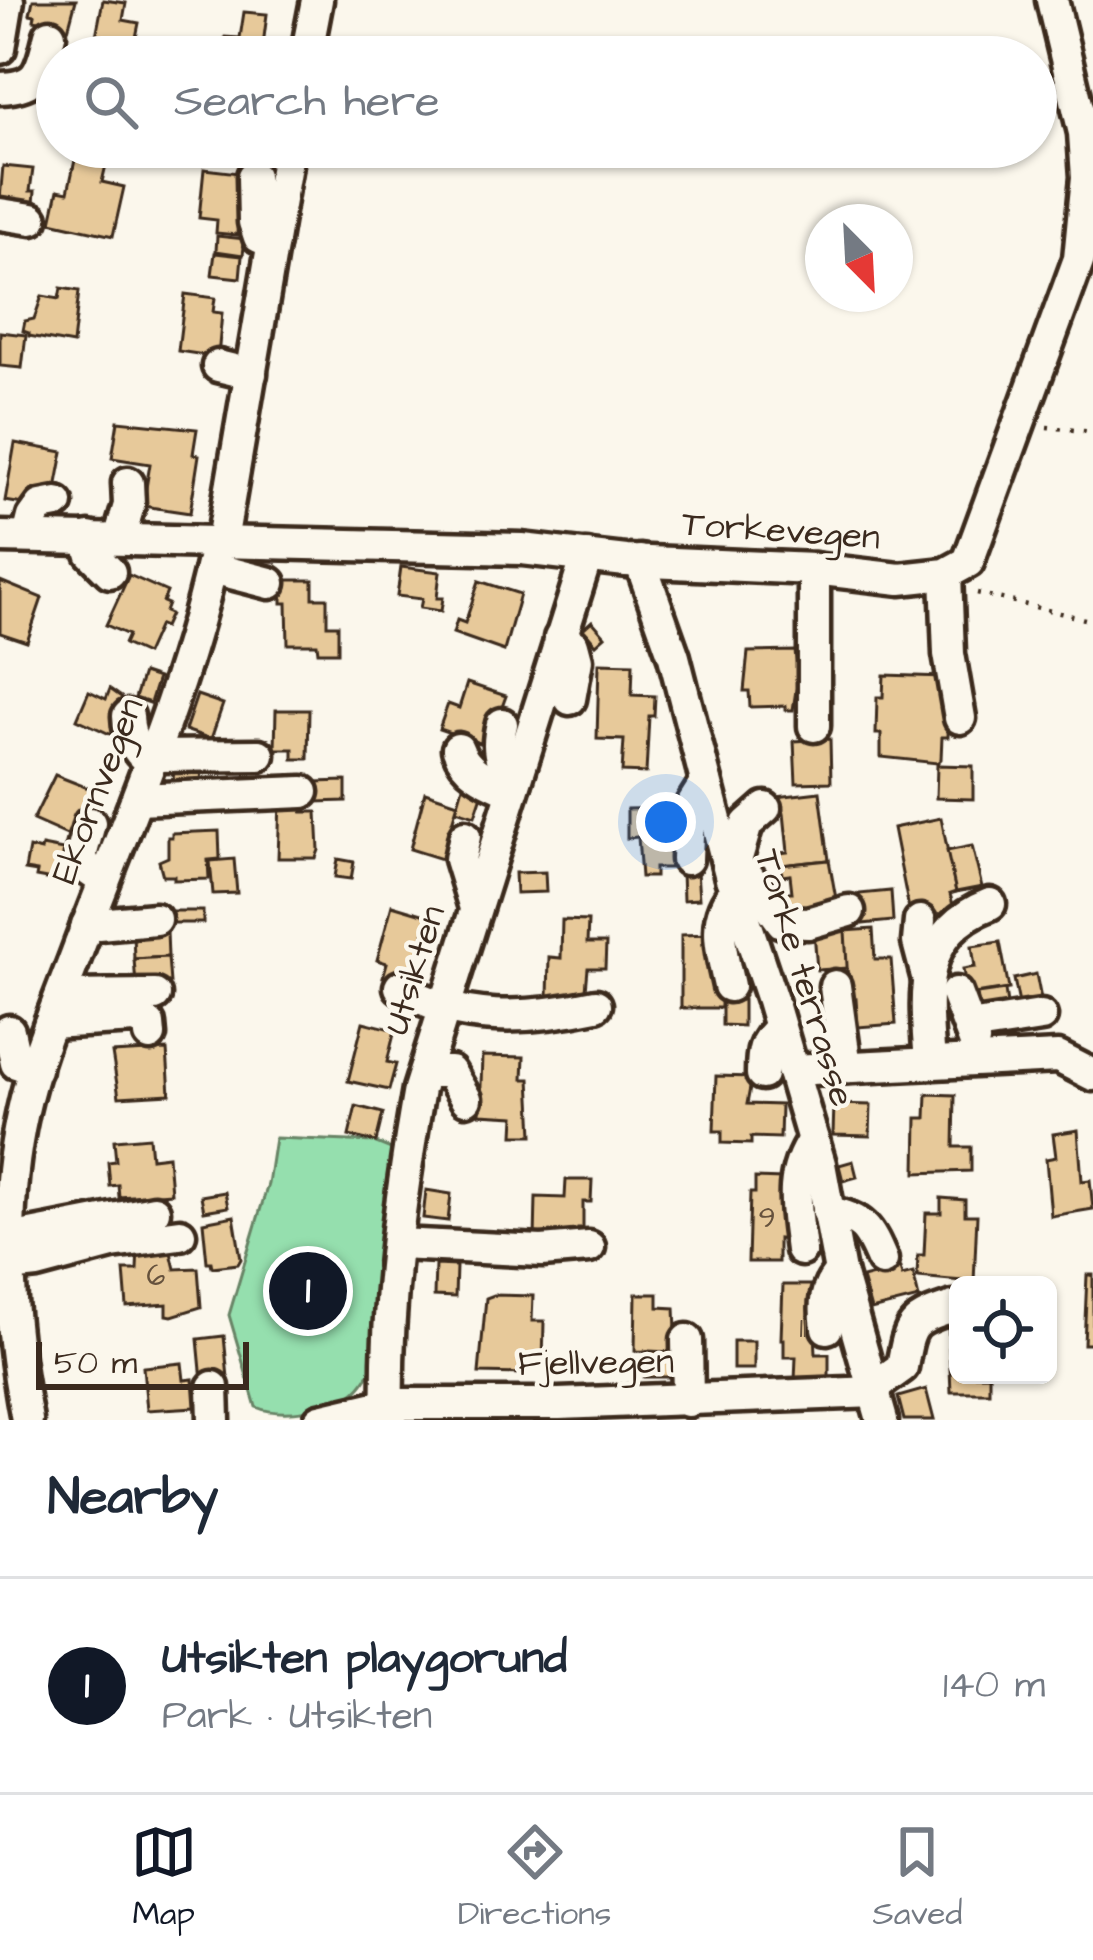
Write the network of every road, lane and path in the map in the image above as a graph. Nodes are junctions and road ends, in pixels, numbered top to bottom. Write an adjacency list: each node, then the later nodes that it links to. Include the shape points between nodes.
1 (317, 0): 4 (street)
2 (1052, 0): 15 (street, via 1087,177 1079,259)
3 (5, 1): 5 (street)
4 (310, 36)
5 (0, 48)
6 (36, 75): 7 (street)
7 (0, 88)
8 (286, 168): 12 (street, Ekornvegen)
9 (253, 176): 12 (street, via 254,222 259,237)
10 (0, 214): 11 (street)
11 (32, 219)
12 (273, 243): 14 (street, Ekornvegen)
13 (218, 366): 14 (street)
14 (251, 374): 21 (street, Ekornvegen)
15 (1017, 431): 16 (path, via 1060,425); 26 (street, via 968,562)
16 (1093, 432)
17 (128, 483): 20 (street, via 128,505)
18 (57, 502): 19 (street, via 41,506)
19 (14, 537): 20 (street, Torkevegen)
20 (104, 538): 21 (street, Torkevegen); 25 (street, via 92,553)
21 (217, 550): 22 (street, Torkevegen); 27 (street); 37 (street, Ekornvegen)
22 (587, 556): 23 (street, Torkevegen); 29 (street, Utsikten)
23 (640, 561): 24 (street, Torkevegen); 39 (street, Torke terrasse)
24 (814, 569): 26 (street, Torkevegen, via 900,579); 34 (street)
25 (110, 572)
26 (950, 572): 28 (path, via 964,590); 32 (street, via 949,654)
27 (270, 583)
28 (1093, 621)
29 (560, 638): 30 (street, via 573,645 577,660); 38 (street, Utsikten)
30 (570, 699)
31 (128, 716): 37 (street, via 137,752)
32 (960, 718)
33 (502, 724): 38 (street, via 498,748)
34 (814, 726)
35 (458, 749): 38 (street, via 481,777)
36 (260, 754): 37 (street)
37 (153, 759): 41 (street, Ekornvegen)
38 (514, 782): 49 (street, Utsikten)
39 (706, 782): 45 (street, via 689,809); 46 (street, Torke terrasse)
40 (303, 792): 41 (street)
41 (137, 799): 47 (street, Ekornvegen)
42 (765, 808): 46 (street, via 747,824)
43 (89, 824): 47 (street, via 81,856)
44 (465, 836): 49 (street, via 460,859)
45 (687, 859)
46 (734, 878): 50 (street, via 748,876 782,922); 54 (street, via 719,927); 70 (street, Torke terrasse, via 780,1028)
47 (104, 881): 53 (street, Ekornvegen)
48 (990, 904): 56 (street, via 963,914 948,931 931,963)
49 (475, 908): 60 (street, Utsikten)
50 (849, 911)
51 (155, 919): 53 (street)
52 (920, 921): 56 (street, via 918,942)
53 (87, 925): 61 (street, Ekornvegen)
54 (729, 986)
55 (835, 986): 72 (street)
56 (942, 987): 63 (street); 67 (street)
57 (400, 988): 60 (street)
58 (155, 995): 61 (street)
59 (596, 1006): 60 (street, via 509,1017)
60 (444, 1008): 69 (street, Utsikten)
61 (56, 1010): 65 (street, via 135,1018 149,1024); 68 (street, Ekornvegen)
62 (1041, 1016): 63 (street)
63 (969, 1027): 66 (street)
64 (9, 1031): 68 (street)
65 (150, 1035)
66 (978, 1059): 67 (street); 71 (street, via 1058,1057)
67 (930, 1062): 72 (street)
68 (17, 1072): 81 (street, Ekornvegen)
69 (424, 1072): 73 (street, via 450,1072); 78 (street, Utsikten)
70 (777, 1072): 72 (street); 74 (street, Torke terrasse)
71 (1093, 1075)
72 (844, 1076)
73 (466, 1100)
74 (813, 1140): 76 (street, Torke terrasse); 80 (street, via 794,1181)
75 (154, 1211): 81 (street)
76 (828, 1212): 82 (street, via 851,1216); 83 (street, Torke terrasse)
77 (180, 1234): 81 (street)
78 (398, 1244): 79 (street); 92 (street, Utsikten)
79 (589, 1247)
80 (801, 1250)
81 (9, 1253): 85 (street, Ekornvegen)
82 (882, 1260)
83 (840, 1272): 86 (street, via 829,1284); 89 (street, Torke terrasse)
84 (949, 1307): 89 (street, via 918,1318 908,1331)
85 (7, 1328): 95 (street, Ekornvegen)
86 (827, 1328)
87 (686, 1340): 90 (street)
88 (214, 1387): 96 (street)
89 (888, 1391): 90 (street, Fjellvegen)
90 (688, 1400): 91 (street, Fjellvegen)
91 (636, 1411): 93 (street, Fjellvegen)
92 (388, 1412): 93 (street, Fjellvegen); 94 (street, Fjellvegen)
93 (536, 1412)
94 (327, 1419)
95 (27, 1420)
96 (214, 1420)

